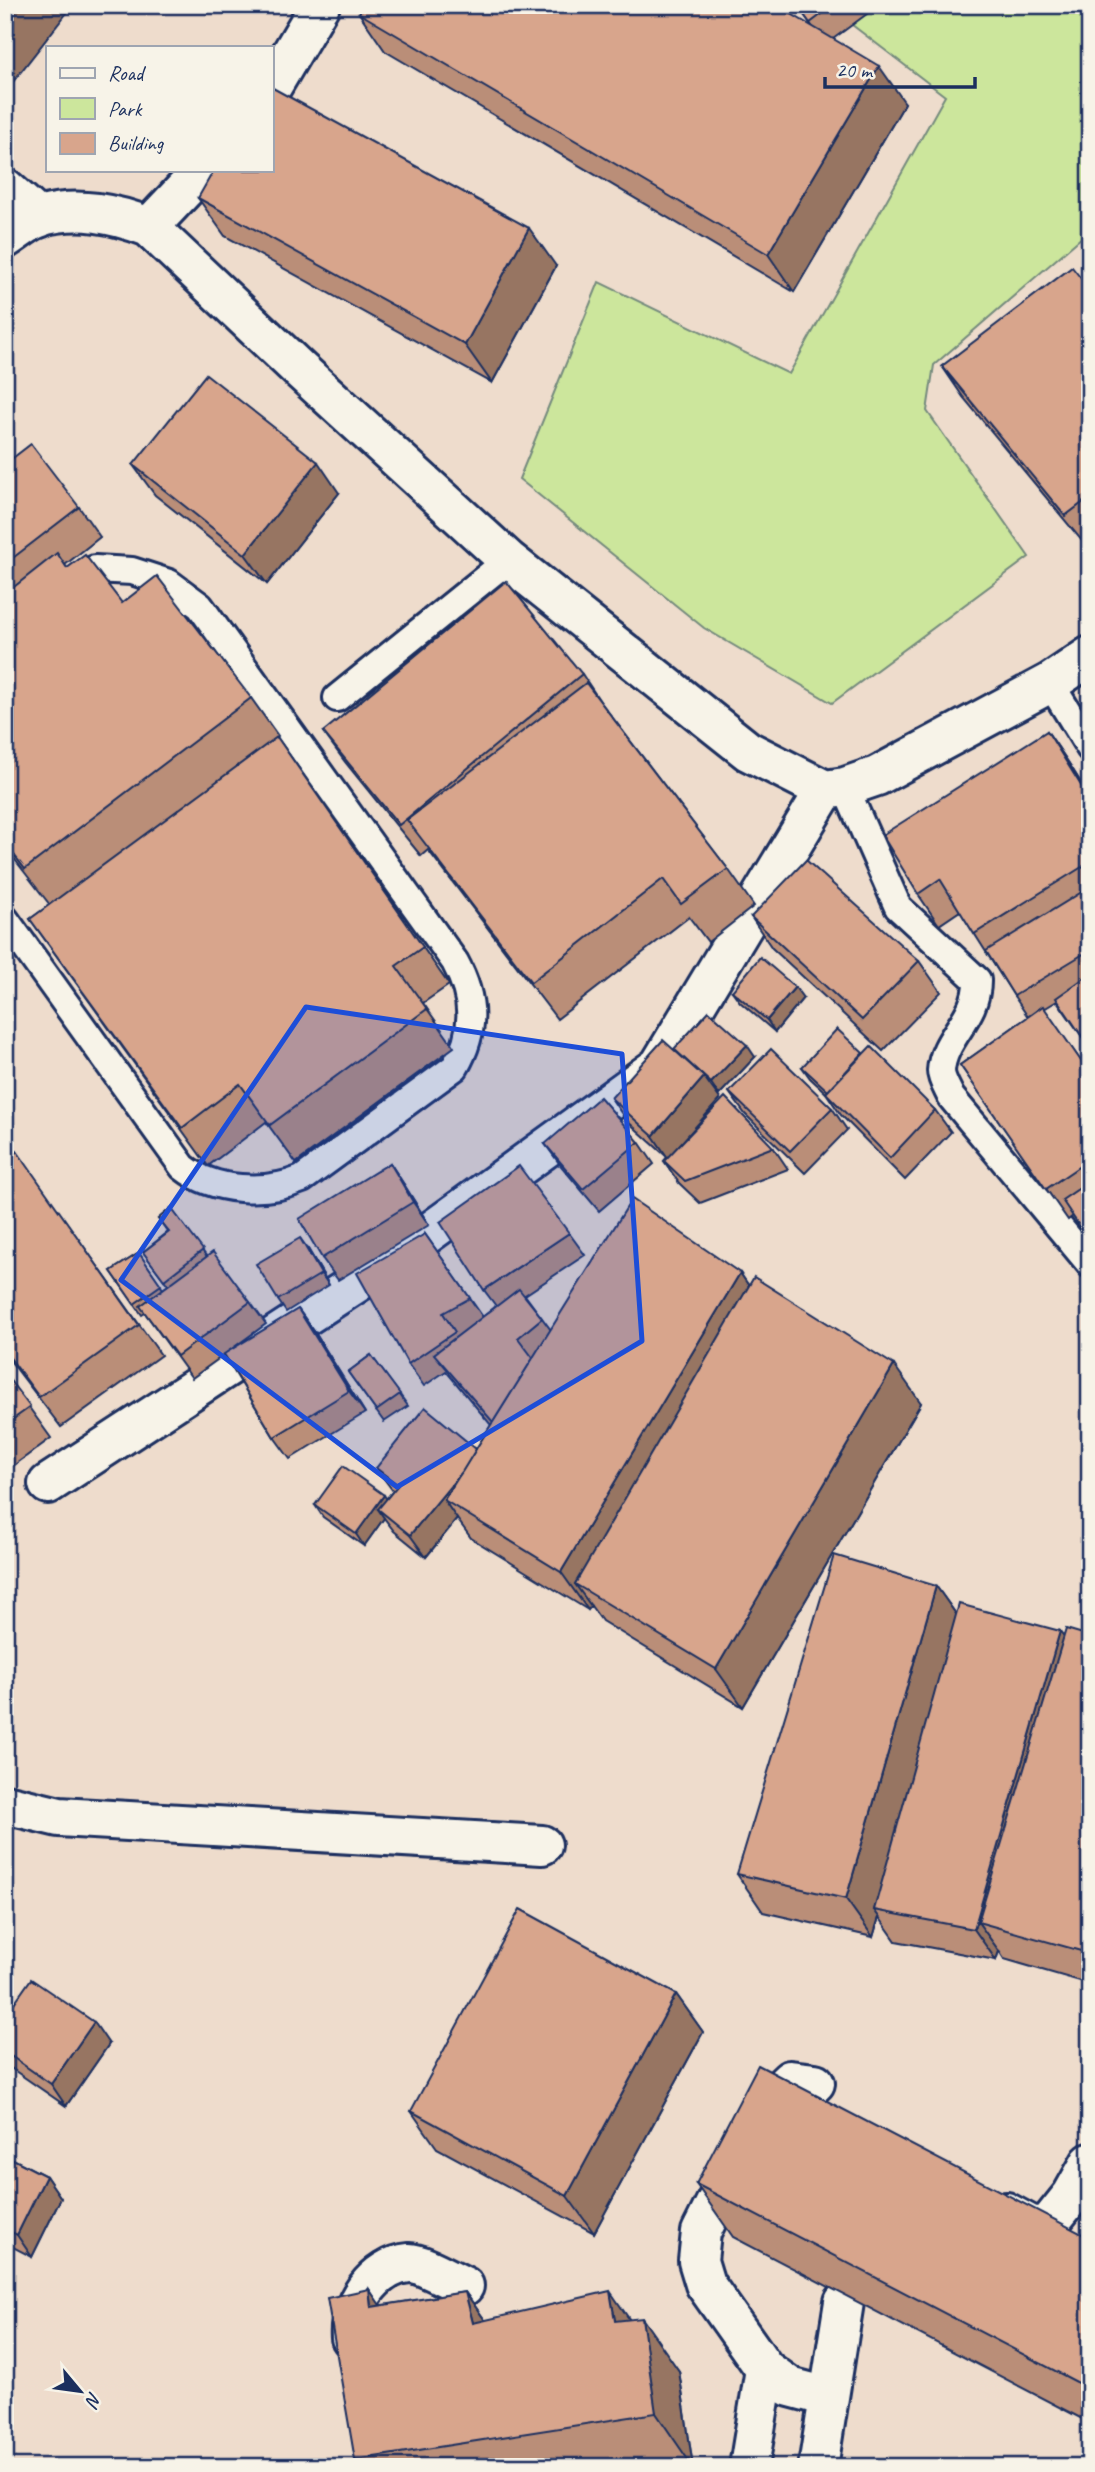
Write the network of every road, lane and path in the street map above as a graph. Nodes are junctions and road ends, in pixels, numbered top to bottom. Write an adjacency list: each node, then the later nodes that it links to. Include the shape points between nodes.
1 (320, 5): 2 (street)
2 (273, 85)
3 (201, 172): 6 (street)
4 (5, 188): 5 (street)
5 (39, 218): 6 (street, via 97,213); 7 (street)
6 (149, 227): 8 (street)
7 (5, 239)
8 (508, 560): 12 (lane); 16 (street, via 748,751)
9 (47, 600): 14 (lane, via 95,569 132,571 169,583 200,606)
10 (1090, 656): 11 (street)
11 (1050, 683): 13 (lane); 16 (street, via 877,776)
12 (337, 698)
13 (1090, 748)
14 (302, 749): 15 (lane); 19 (lane, via 467,983 473,1022 455,1067 302,1179 284,1186 219,1186 183,1167)
15 (280, 766)
16 (835, 788): 20 (lane, via 898,908 977,980 977,998 946,1051 940,1074 951,1097); 21 (street, via 659,1066 387,1263)
17 (5, 919): 19 (lane)
18 (51, 935): 19 (lane)
19 (29, 951)
20 (1090, 1264)
21 (48, 1484)
22 (5, 1804): 23 (street, via 59,1817)
23 (542, 1845)
24 (815, 2083): 29 (street, via 790,2080 765,2104 701,2232 698,2261 705,2284)
25 (1090, 2163): 26 (street, via 1048,2225 1032,2226)
26 (971, 2193)
27 (464, 2286): 30 (street, via 411,2262 381,2271 360,2298 351,2332)
28 (844, 2302): 31 (street)
29 (765, 2369): 31 (street, via 790,2387); 32 (street)
30 (355, 2371)
31 (828, 2397): 33 (street)
32 (749, 2467)
33 (818, 2467)

